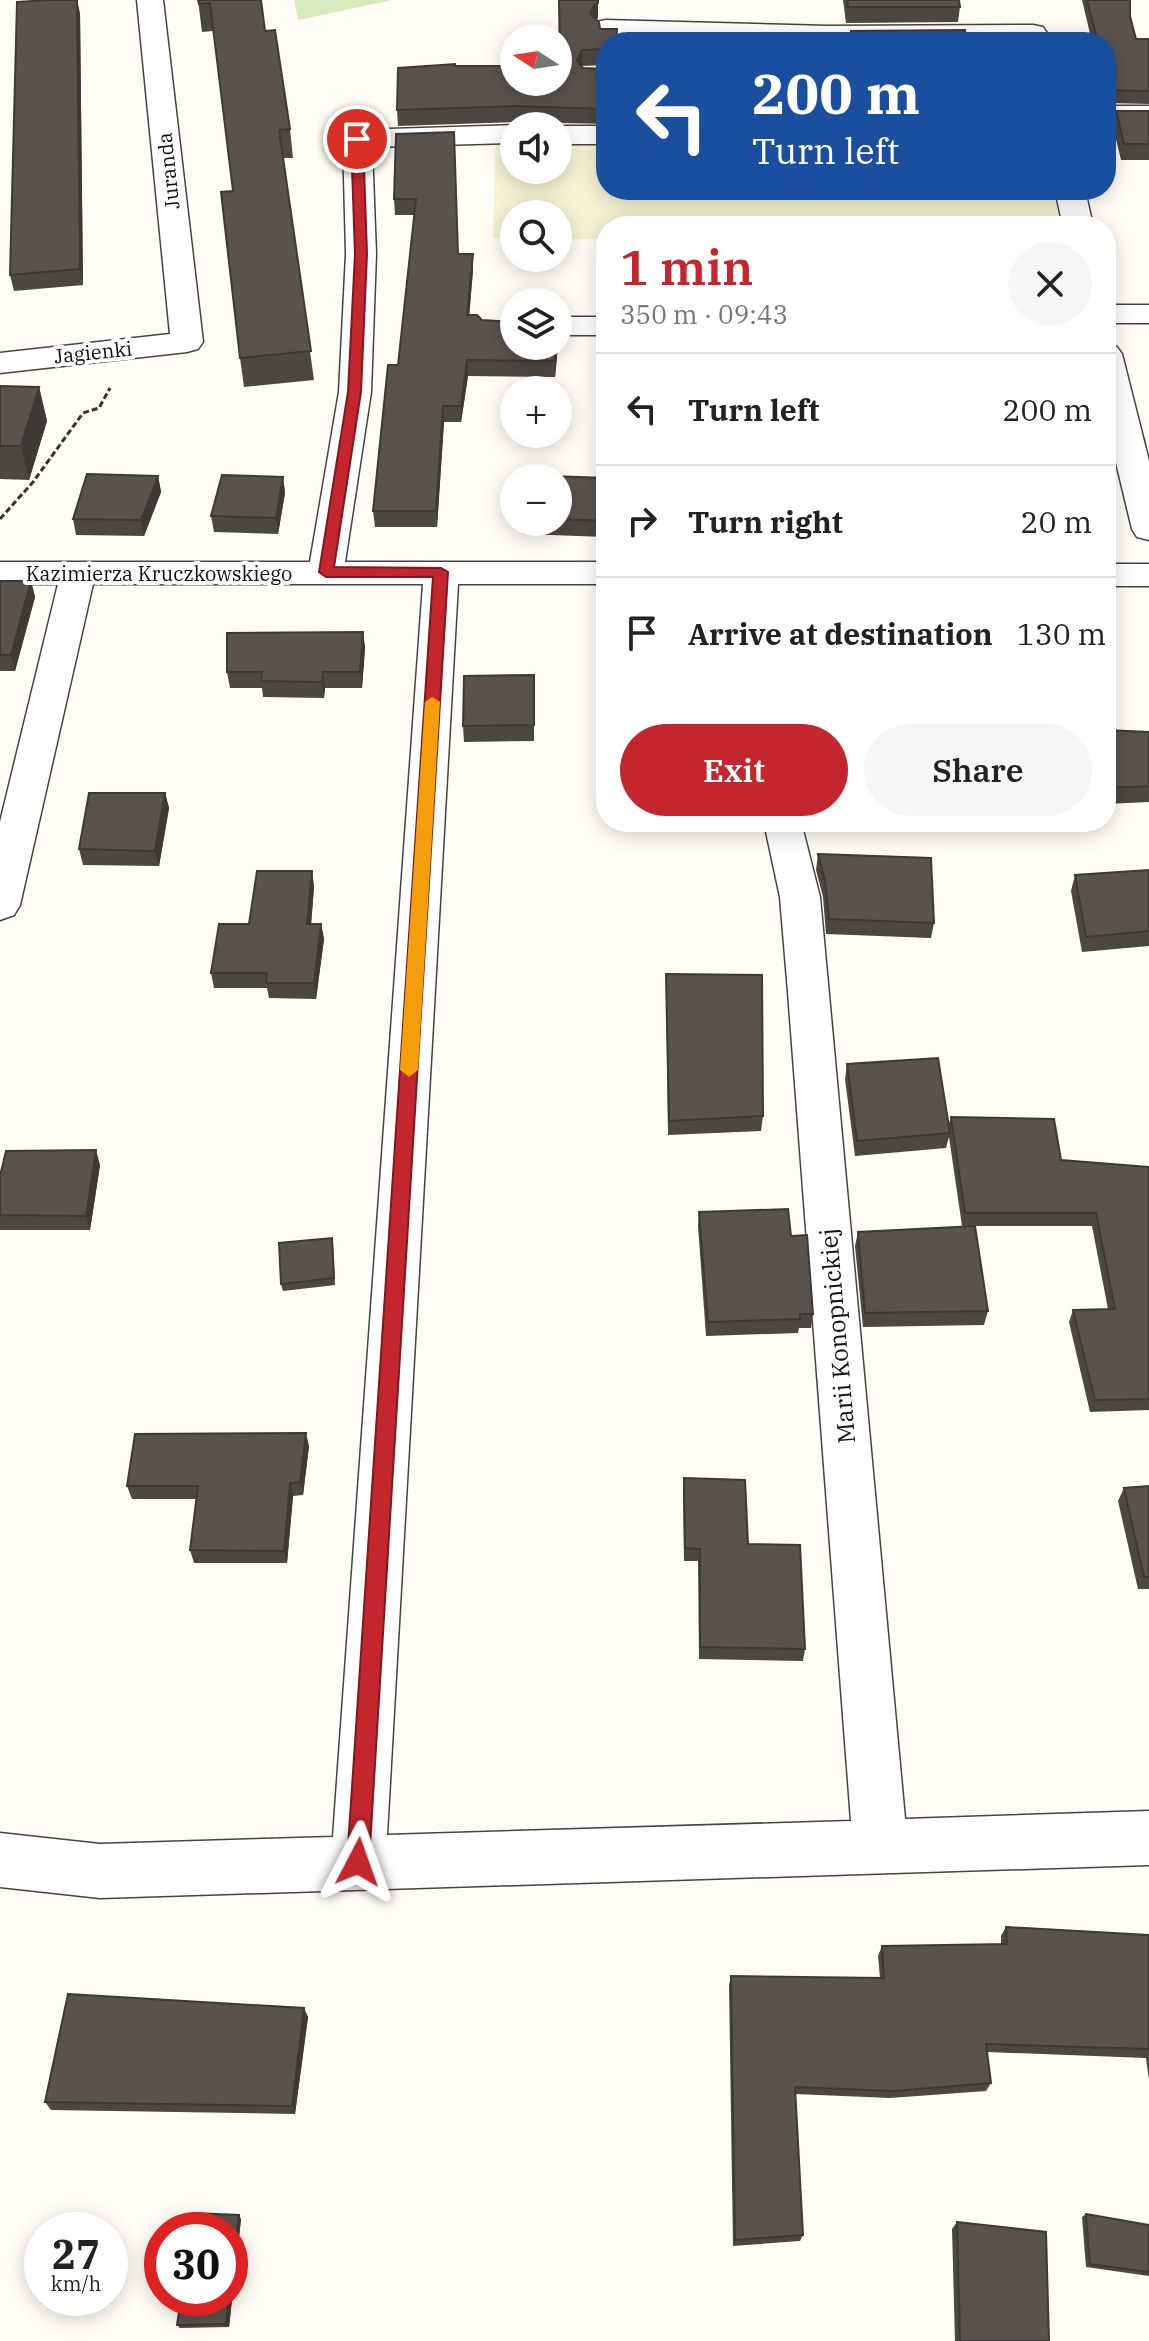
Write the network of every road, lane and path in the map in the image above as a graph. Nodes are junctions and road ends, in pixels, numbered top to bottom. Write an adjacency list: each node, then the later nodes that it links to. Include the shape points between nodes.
1 (150, 0): 15 (street, Juranda)
2 (606, 28): 4 (street)
3 (1032, 29): 5 (street)
4 (754, 32)
5 (910, 32)
6 (1116, 115): 7 (street)
7 (1149, 115)
8 (500, 134): 21 (street, via 357,139 361,254 355,392)
9 (572, 135): 10 (street)
10 (596, 135)
11 (1116, 314): 12 (street)
12 (1149, 314)
13 (572, 326): 14 (street)
14 (596, 326)
15 (187, 342): 16 (street, Jagienki)
16 (130, 348): 17 (street, Jagienki); 19 (path, via 99,408 83,413)
17 (0, 363)
18 (1116, 395): 20 (street)
19 (0, 519)
20 (1149, 529)
21 (326, 572): 22 (street, Kazimierza Kruczkowskiego); 24 (street, Kazimierza Kruczkowskiego)
22 (441, 572): 25 (street, Kazimierza Kruczkowskiego); 33 (street)
23 (0, 573): 24 (street, Kazimierza Kruczkowskiego)
24 (78, 573): 29 (street)
25 (596, 573)
26 (1116, 575): 27 (street)
27 (1149, 575)
28 (785, 832): 31 (street, Marii Konopnickiej, via 800,897 809,992)
29 (0, 905)
30 (1149, 1838): 31 (street)
31 (880, 1846): 33 (street)
32 (0, 1860): 33 (street, via 100,1871)
33 (358, 1862)

